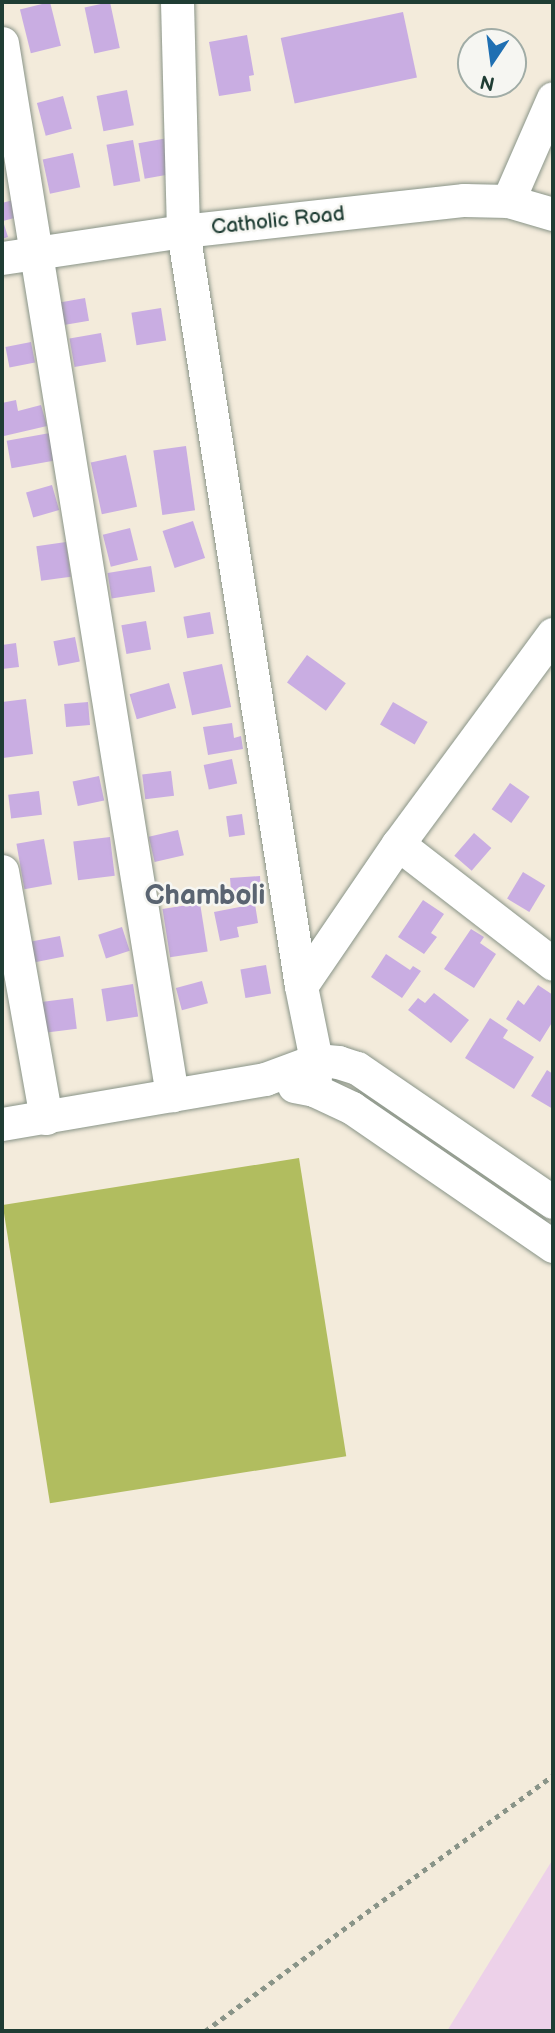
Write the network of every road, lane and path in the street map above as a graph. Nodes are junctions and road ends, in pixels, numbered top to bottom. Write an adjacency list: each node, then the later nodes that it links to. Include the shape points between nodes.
1 (177, 2): 6 (street)
2 (2, 43): 7 (street)
3 (553, 98): 4 (street)
4 (508, 201): 5 (street, Catholic Road); 6 (street, Catholic Road, via 464,200)
5 (553, 214)
6 (183, 231): 7 (street, Catholic Road); 13 (street)
7 (38, 251): 8 (street, Catholic Road); 15 (street)
8 (2, 258)
9 (553, 634): 10 (street)
10 (398, 844): 12 (street); 13 (street)
11 (2, 871): 16 (street)
12 (553, 964)
13 (302, 986): 14 (street)
14 (315, 1075): 15 (street); 18 (street, via 357,1068); 19 (street, via 352,1108)
15 (172, 1095): 16 (street)
16 (46, 1118): 17 (street)
17 (2, 1124)
18 (553, 1202)
19 (553, 1246)
20 (553, 1775): 21 (path)
21 (205, 2031)

